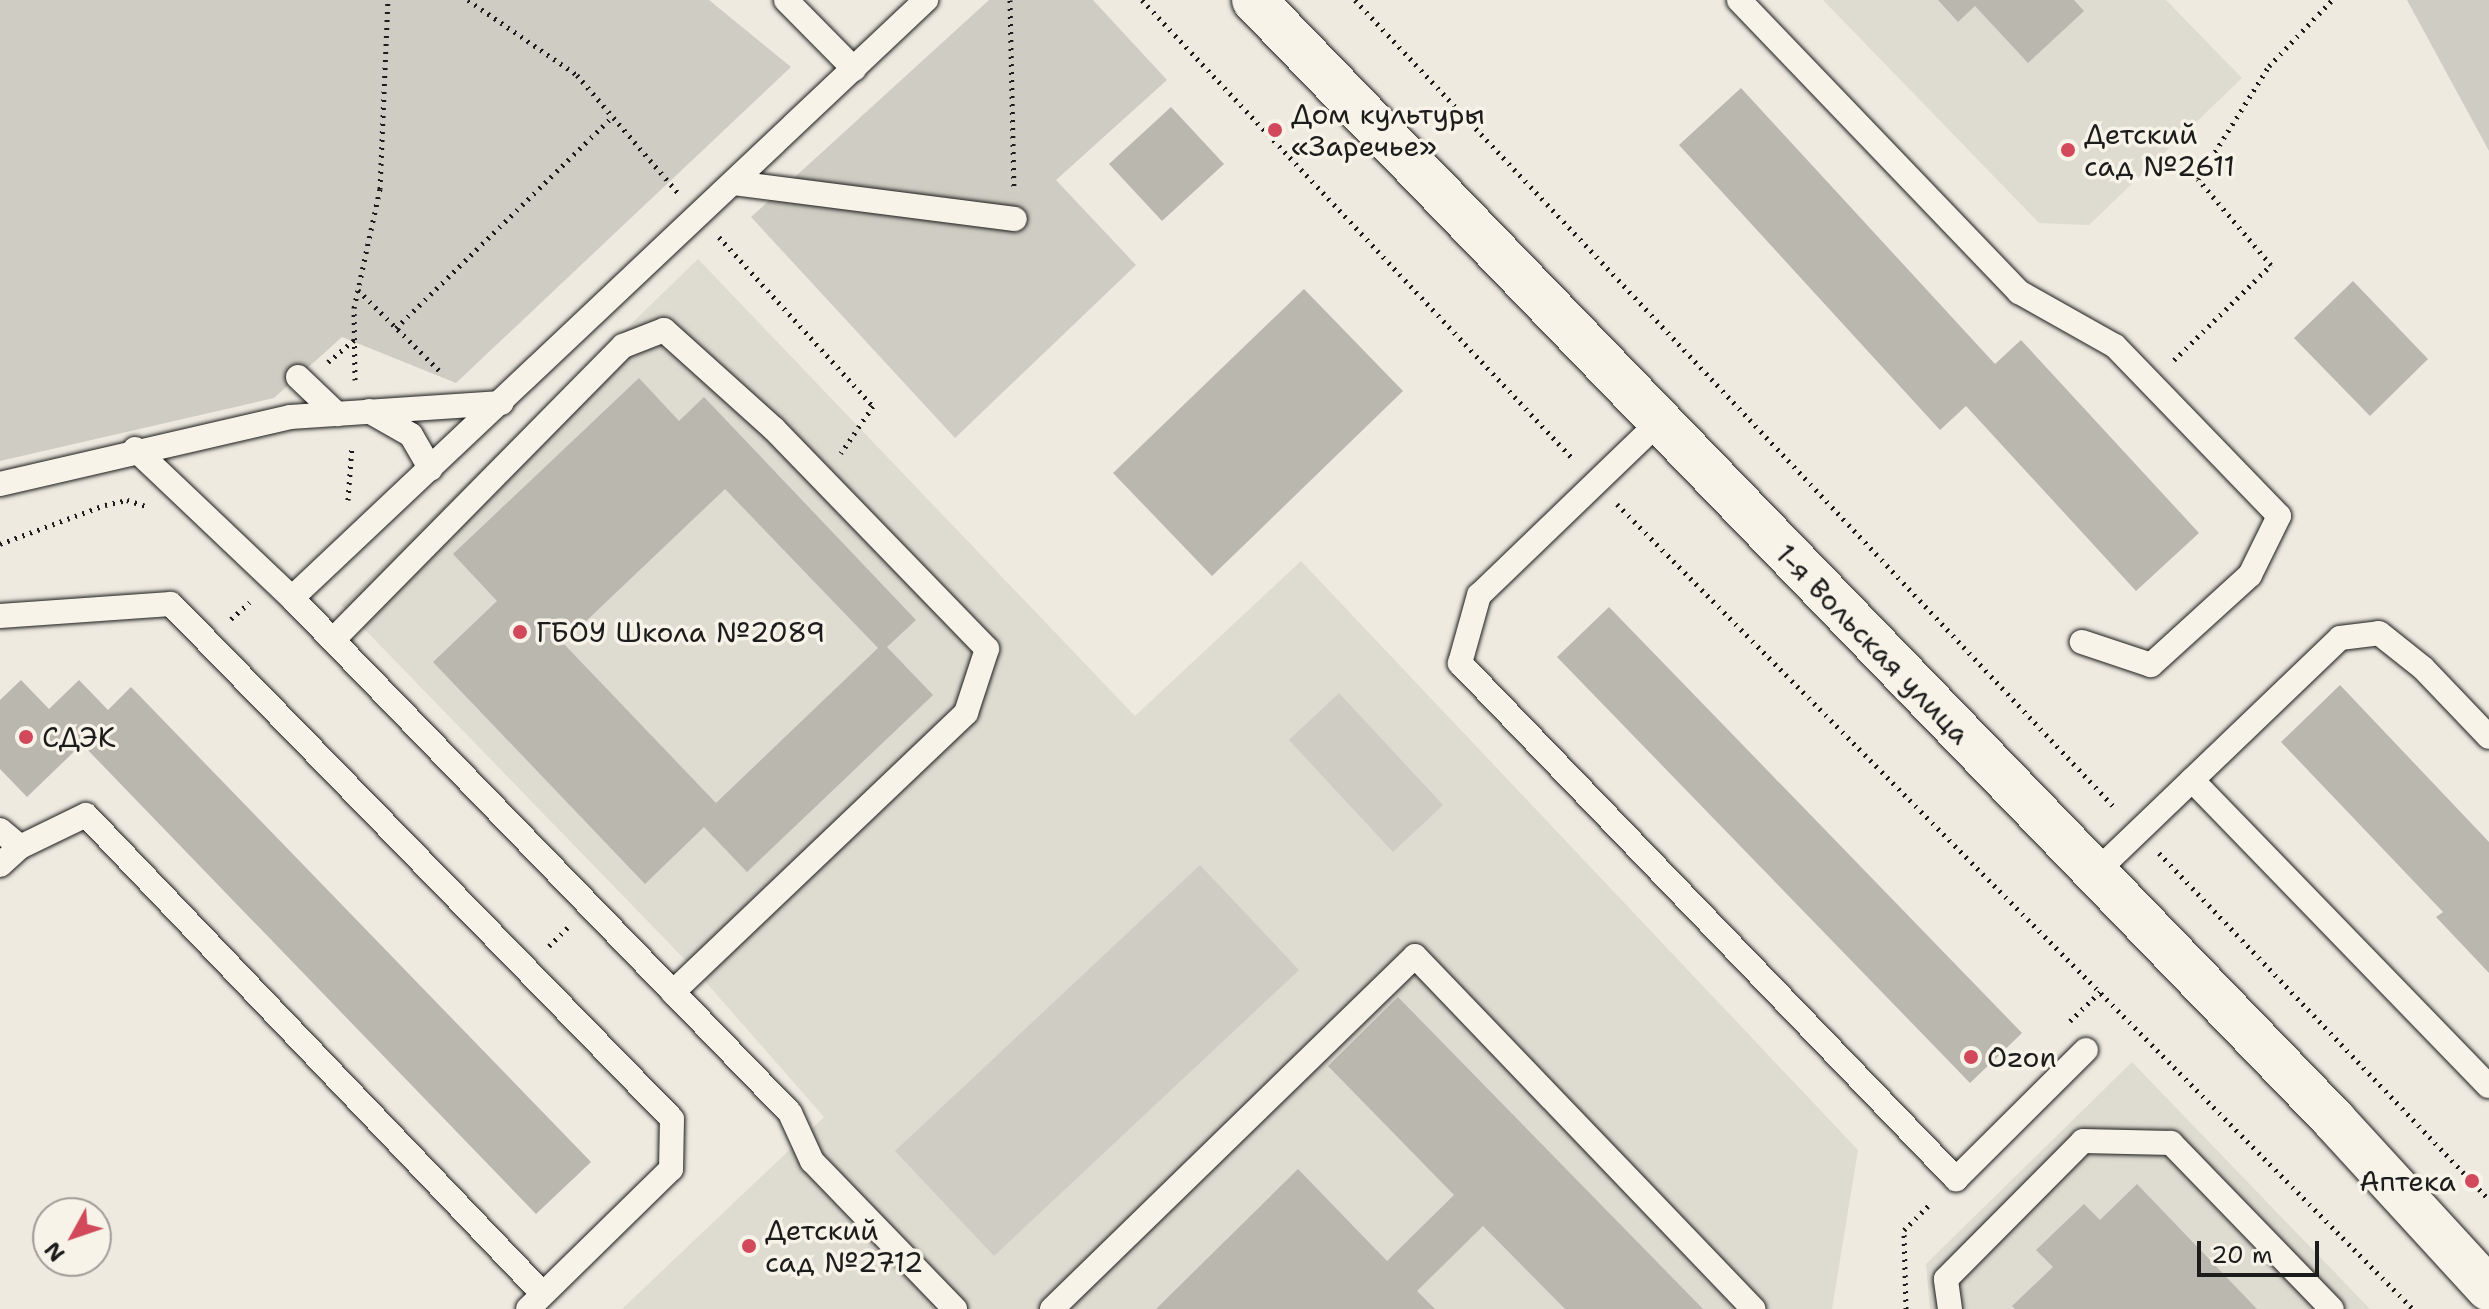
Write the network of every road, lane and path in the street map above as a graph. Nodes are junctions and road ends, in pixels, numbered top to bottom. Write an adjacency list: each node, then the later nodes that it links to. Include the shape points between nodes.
1 (388, 0): 17 (path, via 380,189)
2 (468, 0): 12 (path, via 577,75)
3 (786, 0): 11 (lane)
4 (926, 0): 11 (lane)
5 (1010, 0): 15 (path)
6 (1142, 0): 28 (path)
7 (1254, 0): 24 (street, 1-я Вольская улица)
8 (1355, 0): 42 (path)
9 (1739, 0): 20 (lane, via 2019,292 2115,346)
10 (2332, 0): 20 (path, via 2269,66 2198,179 2271,265)
11 (854, 69): 13 (lane)
12 (612, 117): 14 (path); 18 (path)
13 (734, 183): 15 (lane); 22 (lane)
14 (678, 194)
15 (1015, 219)
16 (709, 226): 27 (path, via 873,406)
17 (358, 290): 18 (path); 23 (path)
18 (396, 328): 21 (path)
19 (298, 377): 23 (lane)
20 (2150, 383): 38 (lane, via 2279,516 2250,575 2151,665)
21 (455, 386)
22 (502, 403): 23 (lane); 26 (lane)
23 (354, 412): 25 (lane, via 290,417); 26 (lane, via 411,435); 30 (path)
24 (1658, 423): 28 (lane); 45 (street, 1-я Вольская улица)
25 (135, 449): 29 (lane); 34 (lane)
26 (431, 469): 34 (lane)
27 (823, 481): 37 (lane, via 664,330 623,346); 48 (lane, via 987,649 966,713)
28 (1596, 483): 51 (lane, via 1479,595 1460,663); 61 (path)
29 (0, 484)
30 (347, 507)
31 (158, 517): 32 (path, via 127,500)
32 (0, 544)
33 (239, 590): 35 (path)
34 (292, 598): 37 (lane)
35 (251, 601)
36 (0, 616): 47 (lane, via 171,604)
37 (333, 640): 46 (lane)
38 (2082, 642)
39 (2489, 737): 40 (lane, via 2423,668 2379,633 2340,638)
40 (2192, 780): 42 (lane); 50 (lane)
41 (0, 830): 43 (lane)
42 (2138, 832): 45 (lane); 52 (path)
43 (20, 847): 44 (lane); 54 (lane, via 86,815)
44 (0, 865)
45 (2095, 873): 53 (street, 1-я Вольская улица)
46 (589, 905): 47 (path); 48 (lane)
47 (526, 969): 54 (lane, via 672,1119 671,1169)
48 (673, 992): 55 (lane, via 790,1113 812,1161)
49 (2086, 1050): 51 (lane)
50 (2489, 1086)
51 (1956, 1179): 58 (path, via 1904,1230)
52 (2489, 1200)
53 (2489, 1289)
54 (536, 1302)
55 (955, 1309)
56 (1052, 1309): 57 (lane, via 1415,956)
57 (1753, 1309)
58 (1906, 1309)
59 (1950, 1309): 60 (lane, via 1946,1279 2083,1141 2171,1143)
60 (2332, 1309)
61 (2413, 1309)

